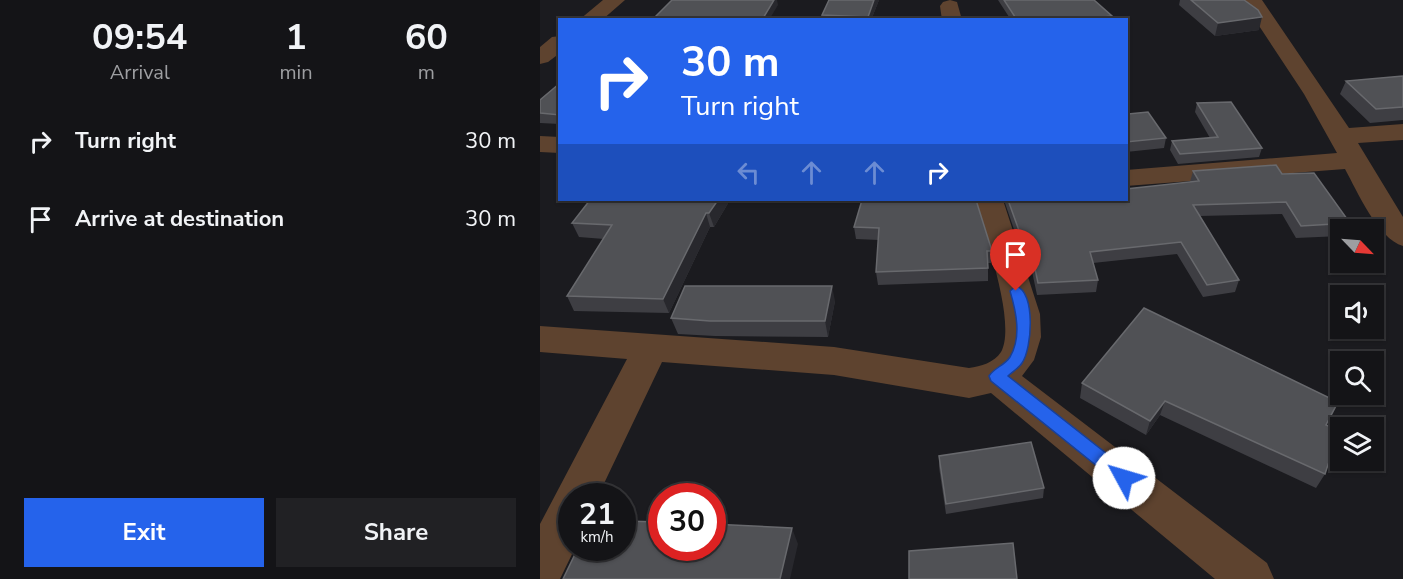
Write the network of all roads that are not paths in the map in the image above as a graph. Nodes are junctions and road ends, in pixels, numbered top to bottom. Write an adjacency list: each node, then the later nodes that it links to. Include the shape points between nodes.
1 (615, 0): 3 (street)
2 (1252, 0): 9 (street)
3 (592, 18)
4 (558, 44): 5 (street)
5 (540, 57)
6 (1403, 132): 9 (street)
7 (540, 144): 8 (street)
8 (558, 145)
9 (1347, 148): 10 (street); 12 (street)
10 (1128, 177)
11 (988, 201): 15 (street, via 1023,314 1023,337 1016,360)
12 (1403, 236)
13 (540, 339): 14 (street)
14 (651, 347): 15 (street, via 834,361 969,382); 16 (street)
15 (997, 376): 19 (street)
16 (583, 483)
17 (558, 535): 18 (street)
18 (540, 570)
19 (1251, 579)

